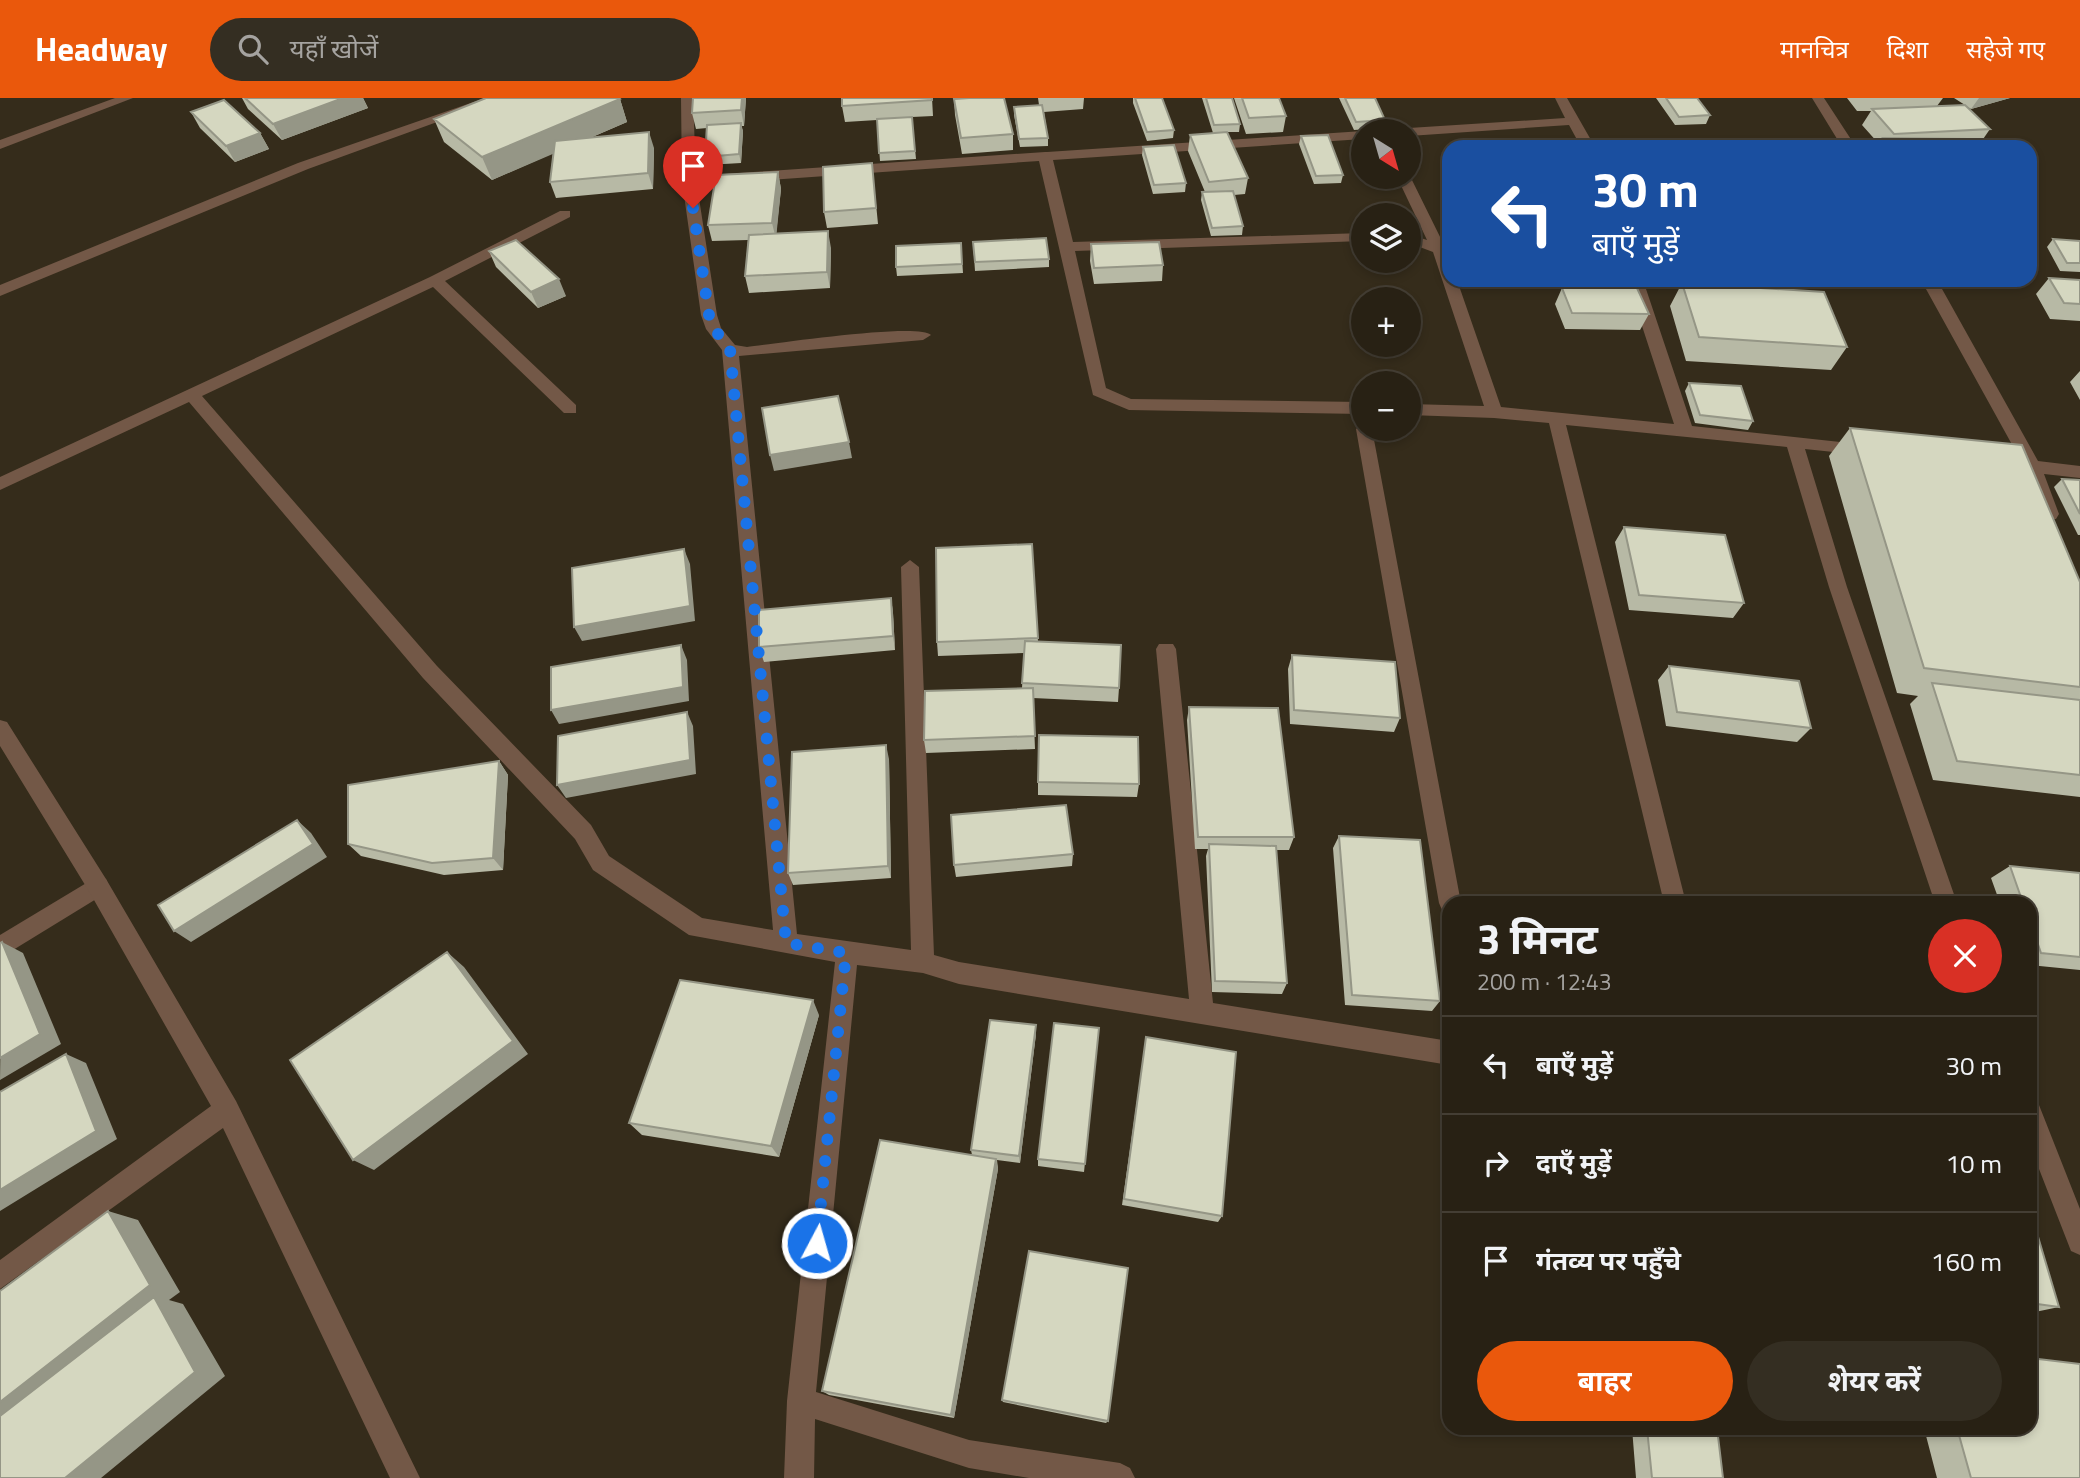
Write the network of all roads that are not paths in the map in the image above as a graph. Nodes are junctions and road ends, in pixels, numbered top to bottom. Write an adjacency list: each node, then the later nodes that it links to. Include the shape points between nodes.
1 (127, 98): 11 (street)
2 (497, 98): 25 (street, via 303,166)
3 (687, 98): 13 (street)
4 (1561, 98): 6 (street)
5 (1818, 98): 10 (street)
6 (1574, 121): 7 (street); 9 (street)
7 (1421, 131)
8 (1351, 136): 12 (street)
9 (1584, 140)
10 (1845, 140)
11 (2, 141)
12 (1045, 156): 13 (street); 18 (street)
13 (689, 181): 27 (street, via 709,315)
14 (1410, 189): 19 (street)
15 (565, 214): 21 (street)
16 (1351, 237): 18 (street)
17 (1421, 242): 19 (street)
18 (1067, 247): 32 (street, via 1099,391 1129,404)
19 (1439, 249): 20 (street)
20 (1442, 258)
21 (435, 280): 28 (street); 29 (street)
22 (1452, 287): 31 (street)
23 (1637, 287): 34 (street)
24 (1933, 287): 39 (street)
25 (0, 291)
26 (923, 335): 27 (street, via 747,352)
27 (730, 349): 50 (street)
28 (192, 395): 41 (street); 50 (street, via 430,672 583,832 601,863 697,928)
29 (570, 409)
30 (1421, 410): 31 (street)
31 (1493, 412): 33 (street)
32 (1351, 416)
33 (1556, 419): 34 (street); 48 (street)
34 (1685, 431): 36 (street)
35 (1367, 441): 47 (street)
36 (1794, 442): 37 (street); 49 (street, via 1838,587)
37 (1873, 450)
38 (1979, 461): 39 (street)
39 (2032, 466): 40 (street); 42 (street)
40 (2080, 472)
41 (0, 484)
42 (2056, 529)
43 (910, 567): 53 (street)
44 (1166, 649): 54 (street)
45 (0, 728): 46 (street)
46 (98, 886): 51 (street); 56 (street)
47 (1449, 896)
48 (1673, 896)
49 (1944, 896)
50 (786, 943): 52 (street)
51 (0, 947)
52 (846, 953): 53 (street); 60 (street)
53 (923, 962): 54 (street, via 959,973)
54 (1202, 1013): 55 (street)
55 (1442, 1052)
56 (227, 1110): 59 (street); 61 (street)
57 (2037, 1138): 58 (street)
58 (2080, 1242)
59 (0, 1276)
60 (801, 1401): 62 (street); 63 (street, via 970,1454)
61 (405, 1478)
62 (799, 1478)
63 (1120, 1478)

